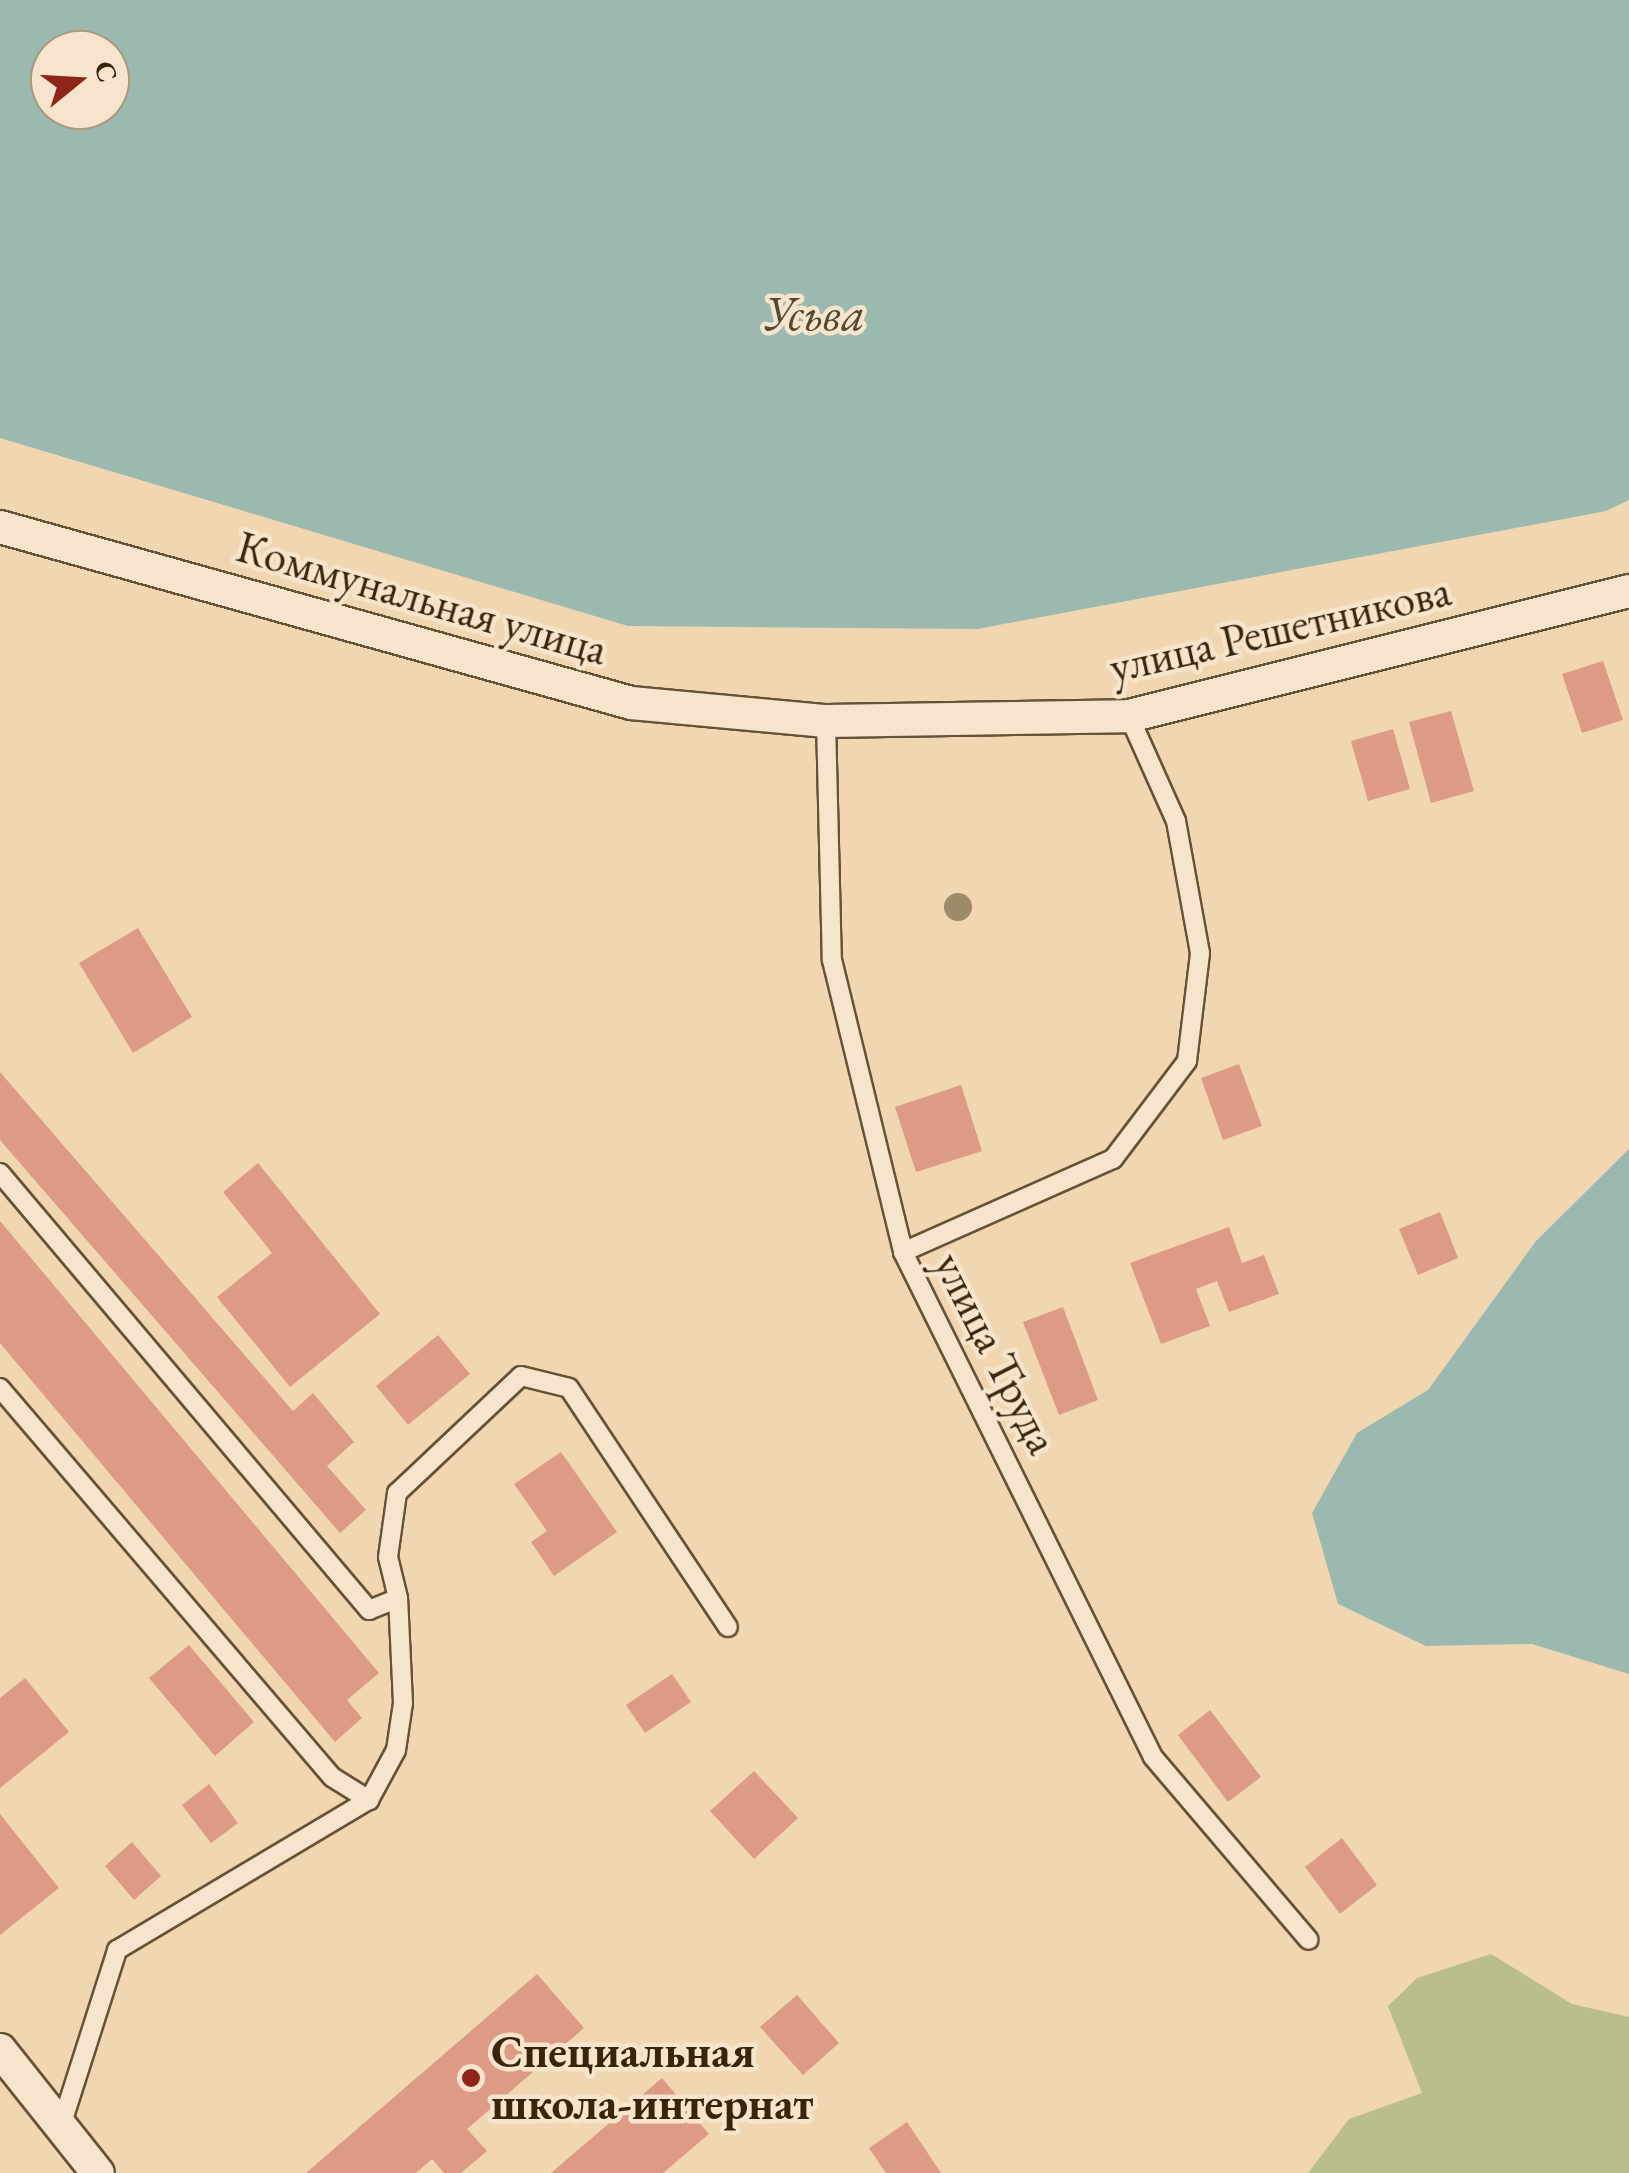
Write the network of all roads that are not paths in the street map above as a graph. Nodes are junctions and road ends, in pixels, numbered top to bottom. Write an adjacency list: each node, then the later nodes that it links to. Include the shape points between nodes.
1 (0, 527): 4 (street, Коммунальная улица, via 631,703)
2 (1629, 591): 3 (street, улица Решетникова)
3 (1130, 716): 4 (street, улица Решетникова); 6 (lane, via 1176,821 1200,952 1188,1061 1112,1159)
4 (826, 721): 6 (lane, улица Труда, via 832,960)
5 (0, 1173): 8 (lane, via 369,1610)
6 (903, 1252): 11 (lane, улица Труда, via 1153,1757)
7 (0, 1388): 10 (lane, via 332,1777)
8 (398, 1598): 9 (lane, via 388,1557 397,1492 521,1376 569,1388); 10 (lane, via 403,1703 396,1750)
9 (728, 1627)
10 (369, 1800): 13 (lane, via 116,1950)
11 (1309, 1940)
12 (0, 2050): 13 (street)
13 (61, 2126): 14 (street)
14 (98, 2173)

